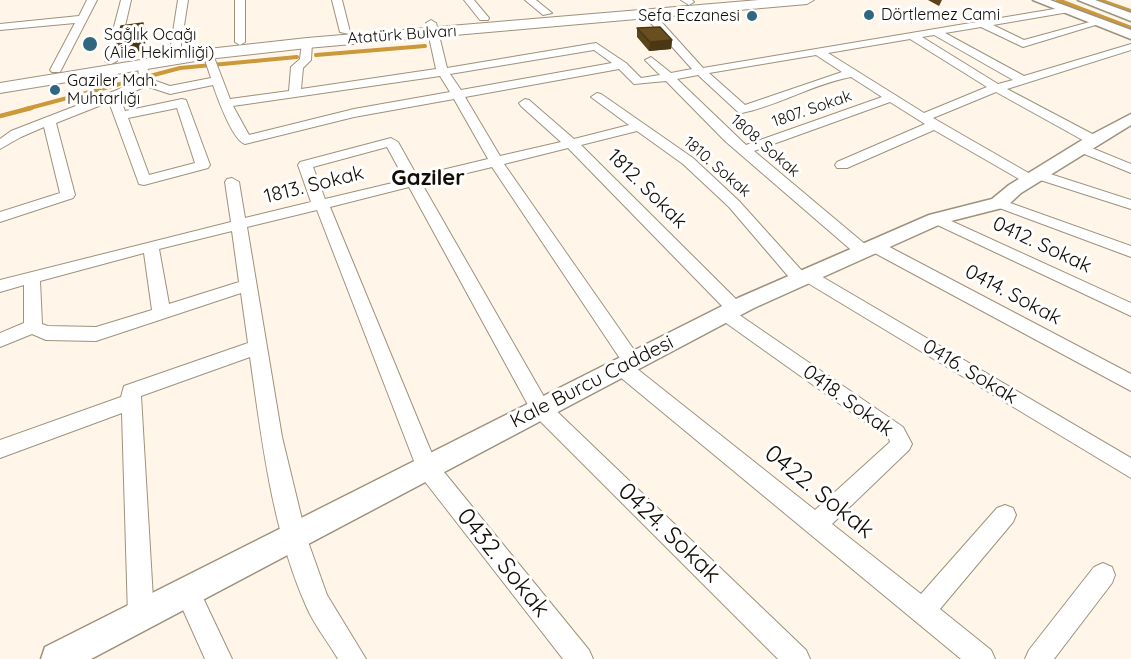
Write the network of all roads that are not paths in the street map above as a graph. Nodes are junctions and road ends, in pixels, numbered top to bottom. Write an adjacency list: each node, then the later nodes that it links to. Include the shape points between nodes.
1 (92, 0): 17 (street)
2 (126, 0): 33 (street)
3 (183, 0): 30 (street)
4 (240, 0): 27 (street)
5 (337, 0): 23 (street)
6 (469, 0): 15 (street)
7 (530, 0): 14 (street)
8 (722, 0): 12 (main road, Atatürk Bulvarı)
9 (807, 0): 22 (main road, Atatürk Bulvarı)
10 (1039, 0): 13 (street)
11 (1084, 0): 16 (street)
12 (688, 1): 14 (main road, Atatürk Bulvarı)
13 (1066, 10): 19 (street); 20 (street)
14 (547, 13): 15 (main road, Atatürk Bulvarı)
15 (484, 18): 22 (main road, Atatürk Bulvarı)
16 (1131, 18)
17 (82, 19): 21 (street); 36 (street)
18 (653, 19): 38 (street)
19 (1097, 23): 20 (street, via 1023,44); 25 (street)
20 (984, 25): 24 (street)
21 (0, 27)
22 (432, 28): 23 (main road, Atatürk Bulvarı); 28 (main road, Atatürk Bulvarı); 37 (street, 0422. Sokak)
23 (345, 32): 27 (main road, Atatürk Bulvarı)
24 (937, 33): 26 (street); 43 (street)
25 (1131, 35)
26 (912, 36): 31 (street); 46 (street)
27 (240, 42): 30 (main road, Atatürk Bulvarı)
28 (307, 43): 34 (main road, Atatürk Bulvarı); 47 (street, via 304,60 297,67)
29 (1131, 47): 43 (street)
30 (175, 51): 33 (main road, Atatürk Bulvarı)
31 (818, 52): 38 (street); 39 (street)
32 (651, 60): 41 (street, 1808. Sokak)
33 (111, 61): 36 (main road, Atatürk Bulvarı)
34 (211, 61): 40 (main road, Atatürk Bulvarı); 44 (street)
35 (622, 65): 37 (street, via 596,45); 41 (street, via 638,82); 49 (street)
36 (56, 70): 42 (main road, Atatürk Bulvarı)
37 (442, 70): 47 (street); 49 (street, 0422. Sokak)
38 (700, 71): 39 (street, via 742,109 764,106 821,80); 41 (street)
39 (851, 74): 51 (street)
40 (143, 75): 44 (street, via 162,89 170,90); 45 (main road, Atatürk Bulvarı); 48 (street, via 134,88)
41 (666, 77): 62 (street, 1808. Sokak)
42 (0, 80)
43 (1022, 80): 46 (street)
44 (218, 81): 52 (street)
45 (0, 88)
46 (997, 88): 56 (street); 60 (street)
47 (295, 94): 52 (street)
48 (113, 95): 54 (street); 55 (street)
49 (458, 96): 52 (street, via 354,113 245,140); 63 (street, 0422. Sokak)
50 (597, 97): 58 (street, 1810. Sokak)
51 (890, 98): 56 (street); 62 (street, 1807. Sokak)
52 (225, 103)
53 (525, 104): 59 (street, 1812. Sokak)
54 (121, 117): 54 (street, via 144,182 203,165 182,103)
55 (49, 121): 61 (street); 72 (street, via 68,195)
56 (929, 122): 64 (street); 66 (street)
57 (1128, 124): 60 (street, Kale Burcu Caddesi)
58 (638, 127): 59 (street, 1813. Sokak); 79 (street, 1810. Sokak, via 688,162)
59 (573, 144): 63 (street, 1813. Sokak); 83 (street, 1812. Sokak)
60 (1087, 144): 65 (street); 66 (street, Kale Burcu Caddesi)
61 (0, 145)
62 (744, 150): 76 (street, 1808. Sokak)
63 (496, 162): 68 (street, 1813. Sokak); 88 (street, 0422. Sokak)
64 (842, 165)
65 (1131, 169)
66 (1035, 178): 69 (street, Kale Burcu Caddesi); 71 (street)
67 (232, 182): 74 (street)
68 (414, 183): 70 (street, 1813. Sokak); 70 (street, 0424. Sokak, via 391,142 305,165); 91 (street, 0424. Sokak)
69 (999, 203): 73 (street, Kale Burcu Caddesi); 77 (street)
70 (321, 205): 74 (street, 1813. Sokak); 93 (street, 0432. Sokak)
71 (1131, 205)
72 (0, 217)
73 (936, 219): 76 (street, Kale Burcu Caddesi); 82 (street, 0412. Sokak)
74 (238, 225): 75 (street, 1813. Sokak); 80 (street)
75 (151, 246): 78 (street, 1813. Sokak); 84 (street)
76 (868, 249): 79 (street, Kale Burcu Caddesi); 89 (street, 0414. Sokak)
77 (1131, 252)
78 (32, 278): 81 (street, 1813. Sokak); 85 (street)
79 (804, 278): 83 (street, Kale Burcu Caddesi); 94 (street, 0416. Sokak)
80 (248, 285): 84 (street); 87 (street)
81 (0, 286)
82 (1131, 310)
83 (730, 311): 88 (street, Kale Burcu Caddesi); 96 (street, 0418. Sokak, via 896,433 902,444)
84 (161, 312): 85 (street, via 96,334 46,333)
85 (33, 327): 86 (street)
86 (0, 340)
87 (258, 347): 90 (street, via 131,392); 97 (street, via 272,437)
88 (627, 364): 91 (street, Kale Burcu Caddesi); 96 (street, 0422. Sokak)
89 (1131, 383)
90 (132, 401): 92 (street); 101 (street)
91 (540, 408): 93 (street, Kale Burcu Caddesi); 106 (street, 0424. Sokak)
92 (0, 449)
93 (427, 467): 97 (street, Kale Burcu Caddesi); 105 (street, 0432. Sokak)
94 (1131, 469)
95 (1005, 515): 100 (street)
96 (816, 524): 100 (street, 0422. Sokak)
97 (294, 536): 99 (street, Kale Burcu Caddesi); 104 (street, via 317,602)
98 (1103, 575): 108 (street)
99 (187, 592): 101 (street, Kale Burcu Caddesi); 103 (street)
100 (923, 610): 107 (street, 0422. Sokak)
101 (141, 616): 102 (street, Kale Burcu Caddesi)
102 (57, 659)
103 (219, 659)
104 (353, 659)
105 (580, 659)
106 (797, 659)
107 (982, 659)
108 (1038, 659)

